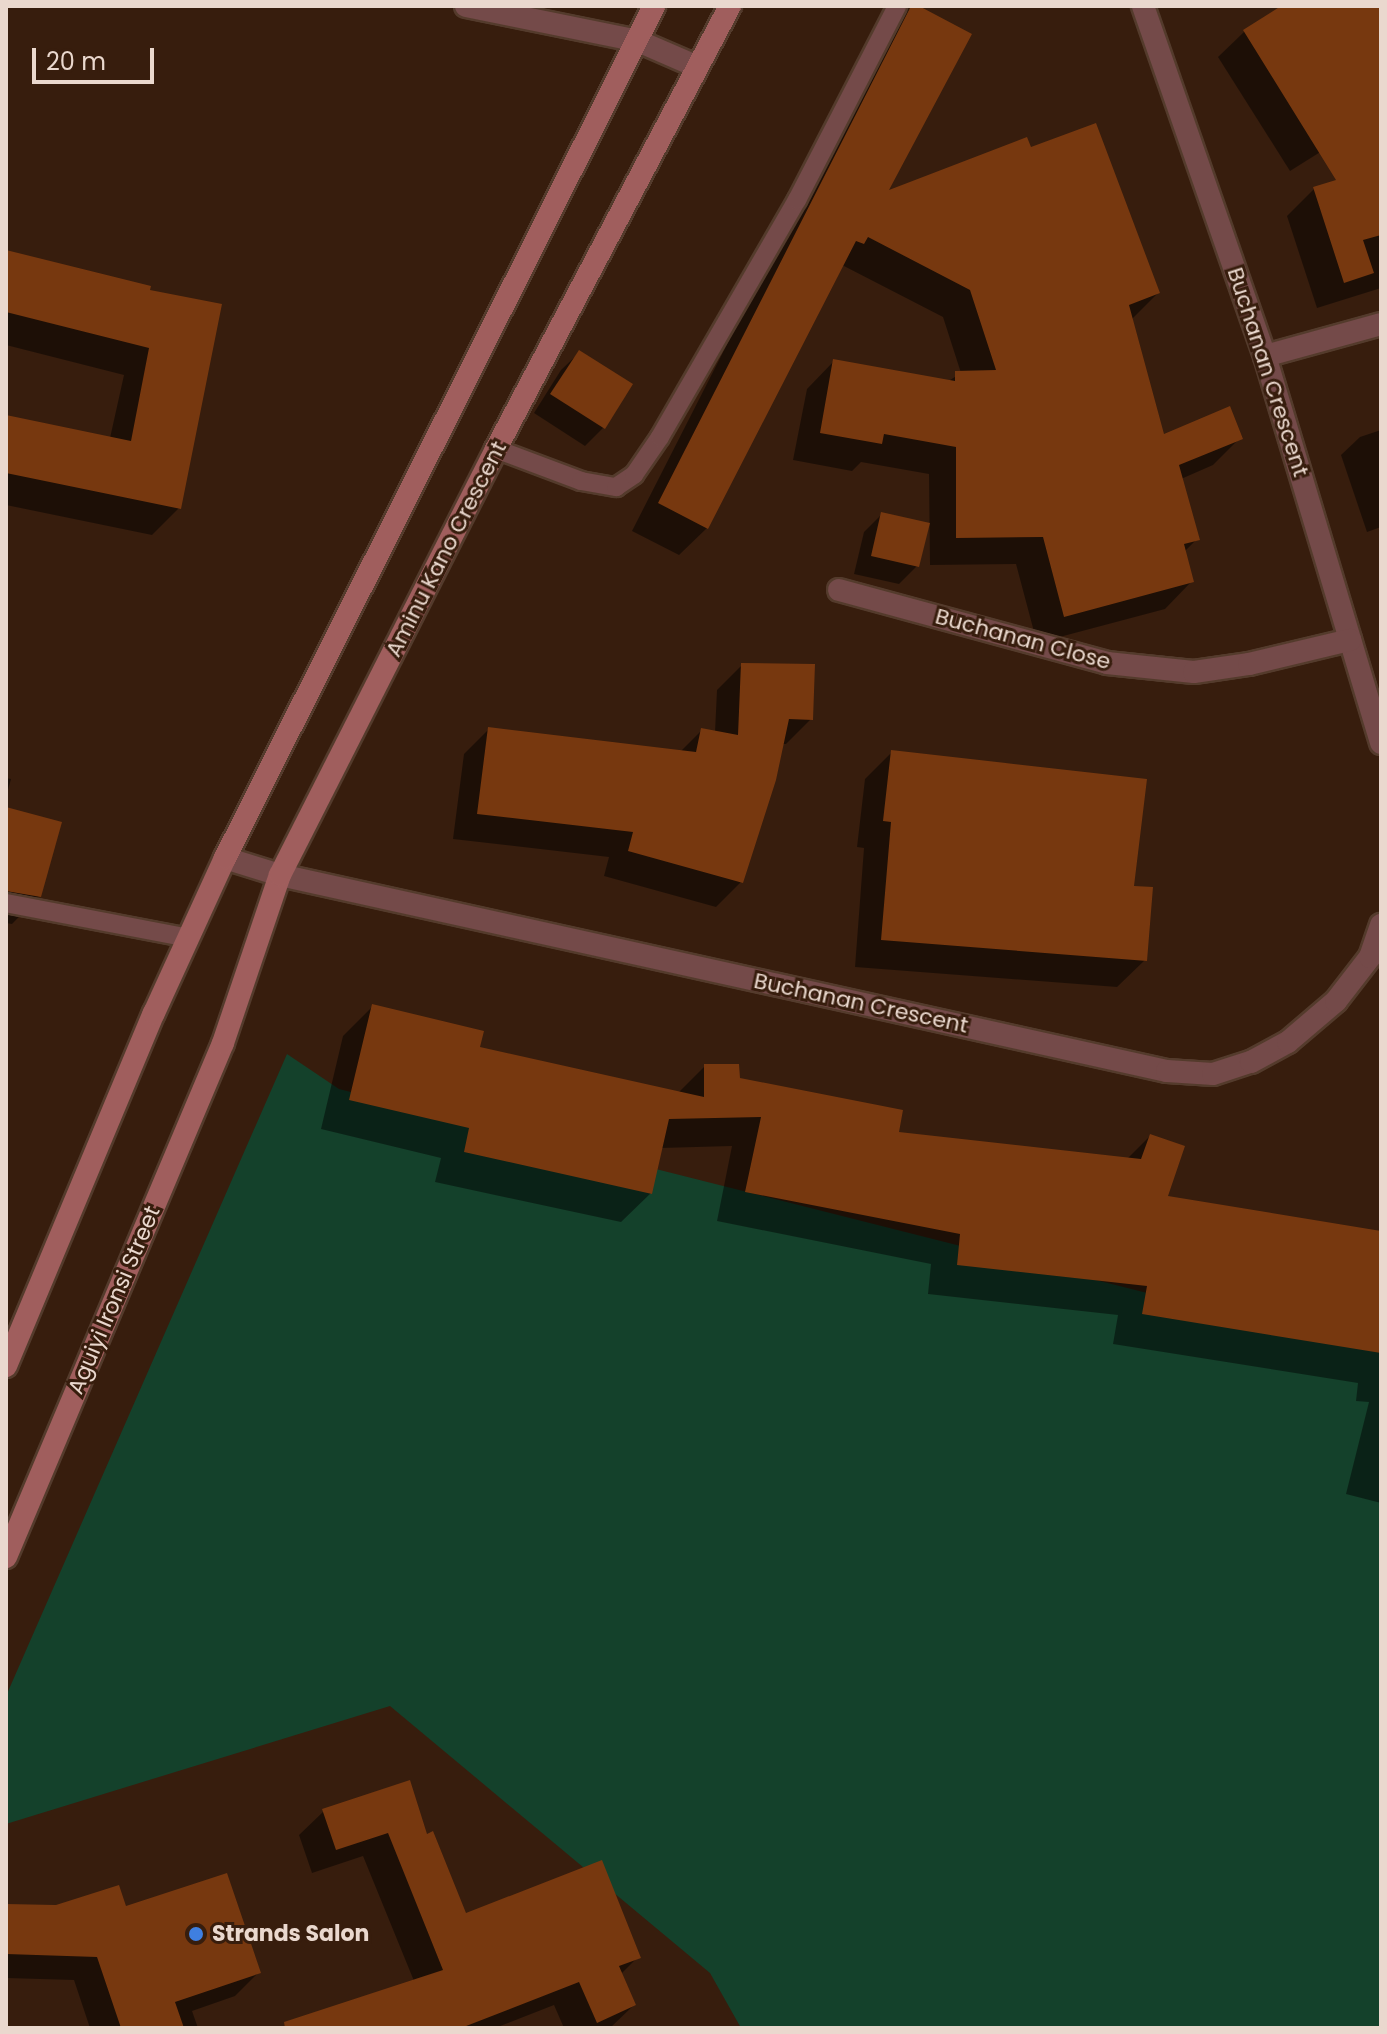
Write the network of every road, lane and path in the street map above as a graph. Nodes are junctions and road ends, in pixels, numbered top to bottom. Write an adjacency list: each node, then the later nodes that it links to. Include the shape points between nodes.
1 (466, 6): 6 (street)
2 (654, 6): 6 (main road)
3 (897, 6): 10 (lane, via 797,200 634,475 616,487 581,481)
4 (1143, 6): 9 (street, Buchanan Crescent)
5 (727, 7): 7 (main road, Aminu Kano Crescent)
6 (638, 41): 7 (street); 14 (main road)
7 (698, 67): 10 (main road, Aminu Kano Crescent)
8 (1381, 324): 9 (street)
9 (1265, 356): 12 (street, Buchanan Crescent)
10 (496, 449): 15 (main road, Aminu Kano Crescent)
11 (839, 590): 12 (street, Buchanan Close, via 1107,663 1180,670 1249,664)
12 (1350, 640): 13 (street, Buchanan Crescent)
13 (1381, 743)
14 (225, 858): 15 (street, Buchanan Crescent); 18 (main road)
15 (280, 875): 19 (street, Buchanan Crescent, via 1167,1071 1213,1074 1288,1042); 20 (main road, Aminu Kano Crescent)
16 (6, 903): 18 (lane)
17 (1381, 925): 19 (street, Buchanan Crescent)
18 (189, 938): 21 (main road)
19 (1376, 958)
20 (223, 1043): 22 (main road, Aguiyi Ironsi Street)
21 (6, 1366)
22 (6, 1557)

